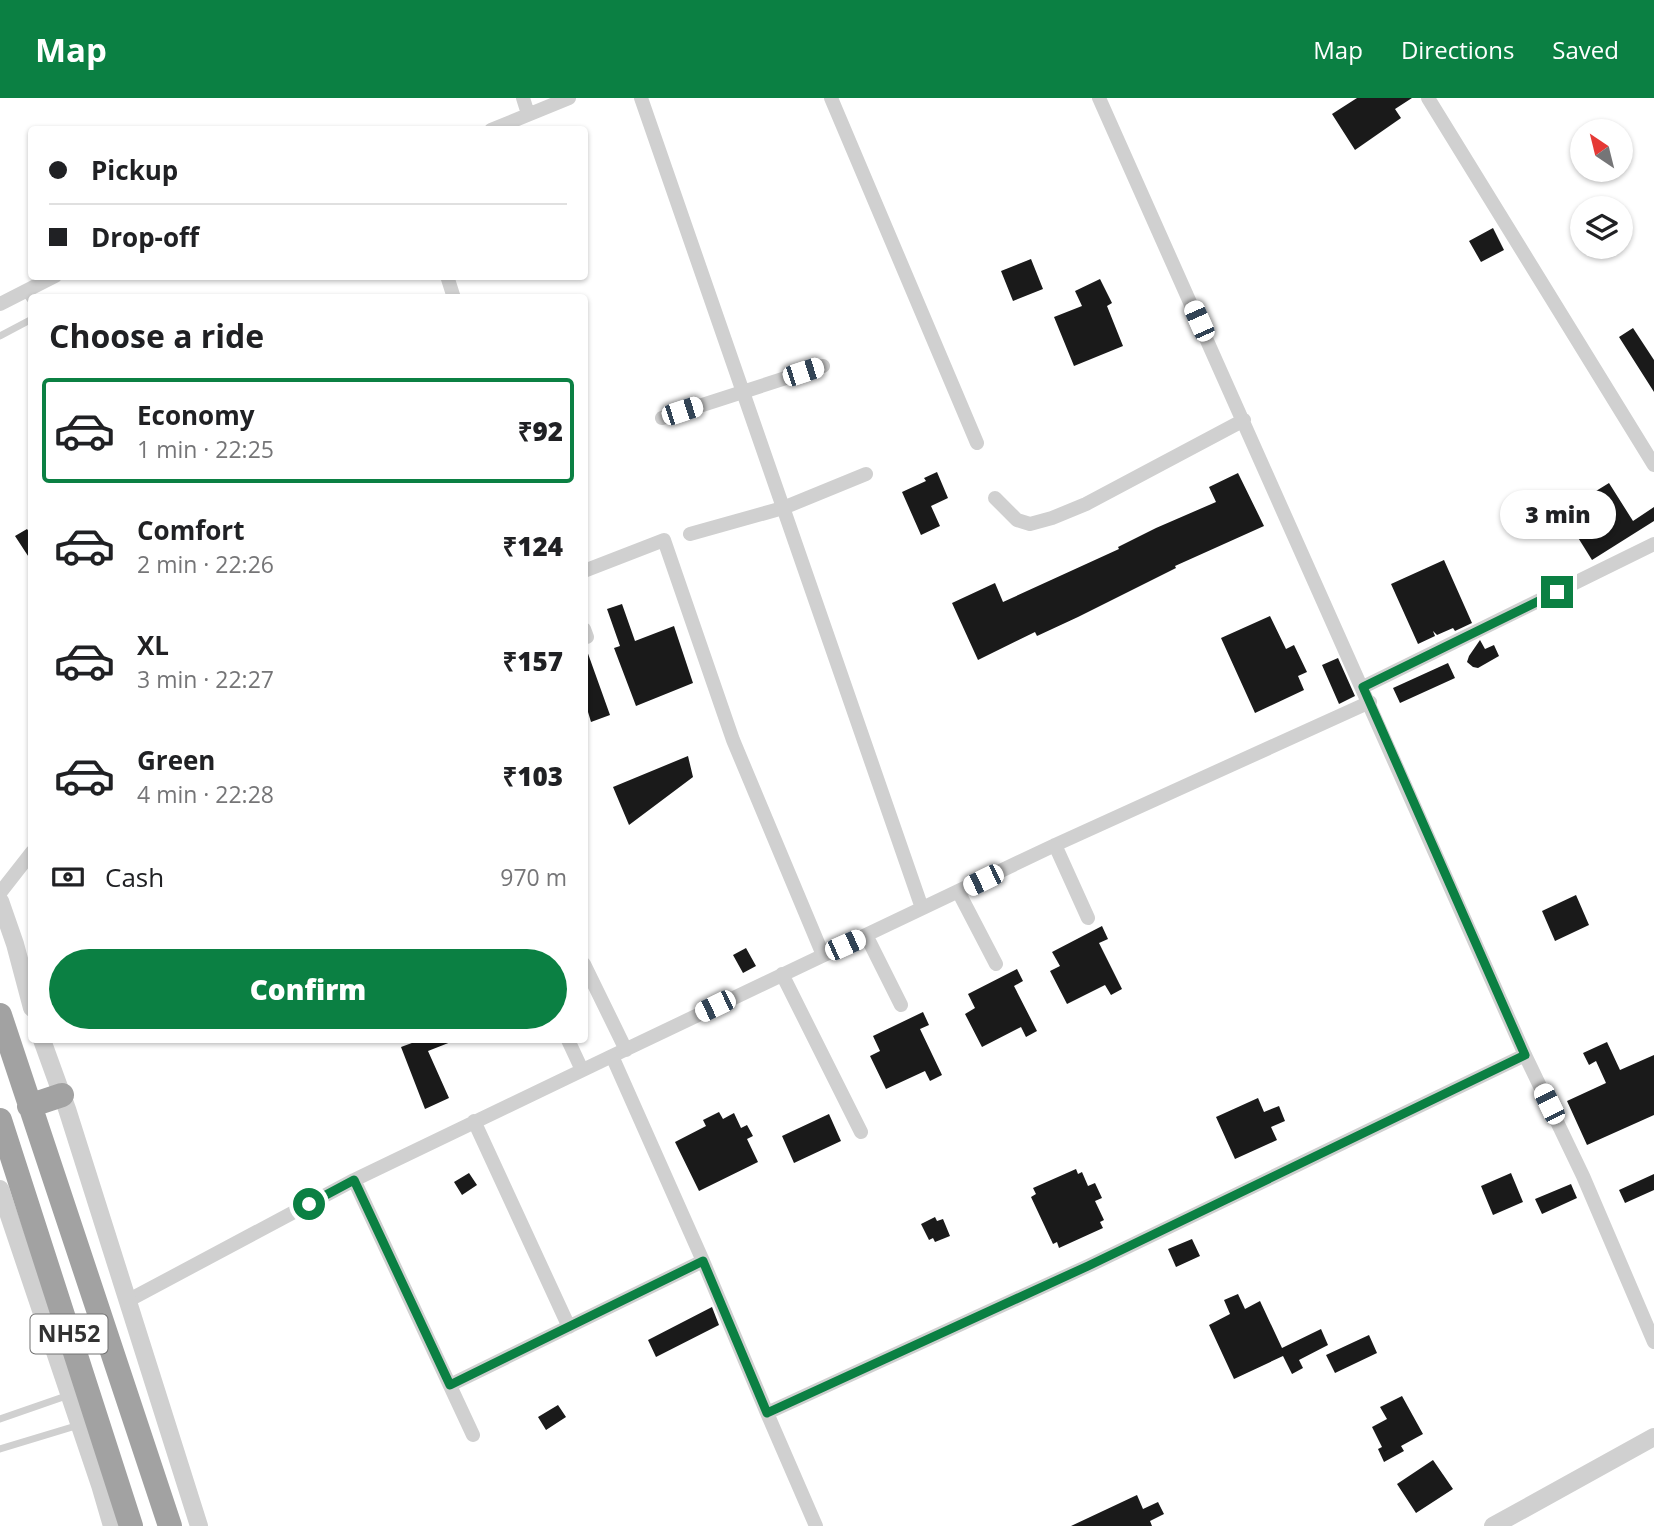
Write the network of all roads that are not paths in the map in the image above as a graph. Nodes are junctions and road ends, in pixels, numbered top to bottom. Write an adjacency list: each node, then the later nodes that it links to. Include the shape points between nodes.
1 (523, 98): 7 (street)
2 (569, 98): 7 (street)
3 (641, 98): 16 (street)
4 (831, 98): 19 (street)
5 (1099, 98): 18 (street)
6 (1428, 98): 20 (street)
7 (528, 114): 8 (street)
8 (500, 126)
9 (50, 280): 10 (street)
10 (32, 294)
11 (28, 297): 12 (street)
12 (0, 304)
13 (28, 321): 14 (lane)
14 (0, 336)
15 (823, 366): 16 (street)
16 (743, 391): 17 (street); 23 (street)
17 (662, 418)
18 (1244, 420): 22 (street, via 1052,518 1030,524 1017,520); 27 (street)
19 (977, 443)
20 (1654, 465)
21 (866, 474): 23 (street)
22 (995, 498)
23 (783, 508): 24 (street); 34 (street)
24 (690, 534)
25 (1654, 544): 27 (street)
26 (588, 569): 37 (street, via 664,540 733,740)
27 (1363, 687): 28 (street)
28 (1370, 702): 29 (street); 47 (street)
29 (1055, 845): 31 (street); 35 (street)
30 (28, 857): 32 (street)
31 (958, 891): 34 (street); 38 (street)
32 (0, 893)
33 (0, 901): 41 (street)
34 (922, 908): 36 (street)
35 (1088, 918)
36 (866, 935): 37 (street); 42 (street)
37 (823, 955): 40 (street)
38 (996, 964)
39 (588, 974): 46 (street)
40 (782, 974): 46 (street); 53 (street)
41 (28, 993)
42 (901, 1006)
43 (0, 1015): 50 (highway, NH52)
44 (43, 1043): 49 (street)
45 (569, 1043): 48 (street)
46 (619, 1053): 48 (street); 56 (street)
47 (1525, 1055): 59 (street); 62 (street, via 1088,1266)
48 (582, 1070): 51 (street)
49 (62, 1095): 50 (highway); 57 (street)
50 (29, 1106): 70 (highway, NH52)
51 (474, 1121): 54 (street); 58 (street)
52 (3, 1131): 69 (highway, NH52)
53 (861, 1132)
54 (354, 1180): 57 (street); 60 (street)
55 (0, 1189): 61 (street)
56 (703, 1261): 58 (street); 62 (street)
57 (129, 1300): 71 (street)
58 (569, 1327): 60 (street)
59 (1654, 1342)
60 (450, 1385): 65 (street)
61 (69, 1394): 63 (lane); 64 (street)
62 (767, 1413): 72 (street)
63 (0, 1419)
64 (80, 1425): 67 (lane); 68 (street)
65 (473, 1435)
66 (1654, 1437): 73 (street)
67 (0, 1449)
68 (112, 1526)
69 (131, 1526)
70 (170, 1526)
71 (199, 1526)
72 (816, 1526)
73 (1493, 1526)

